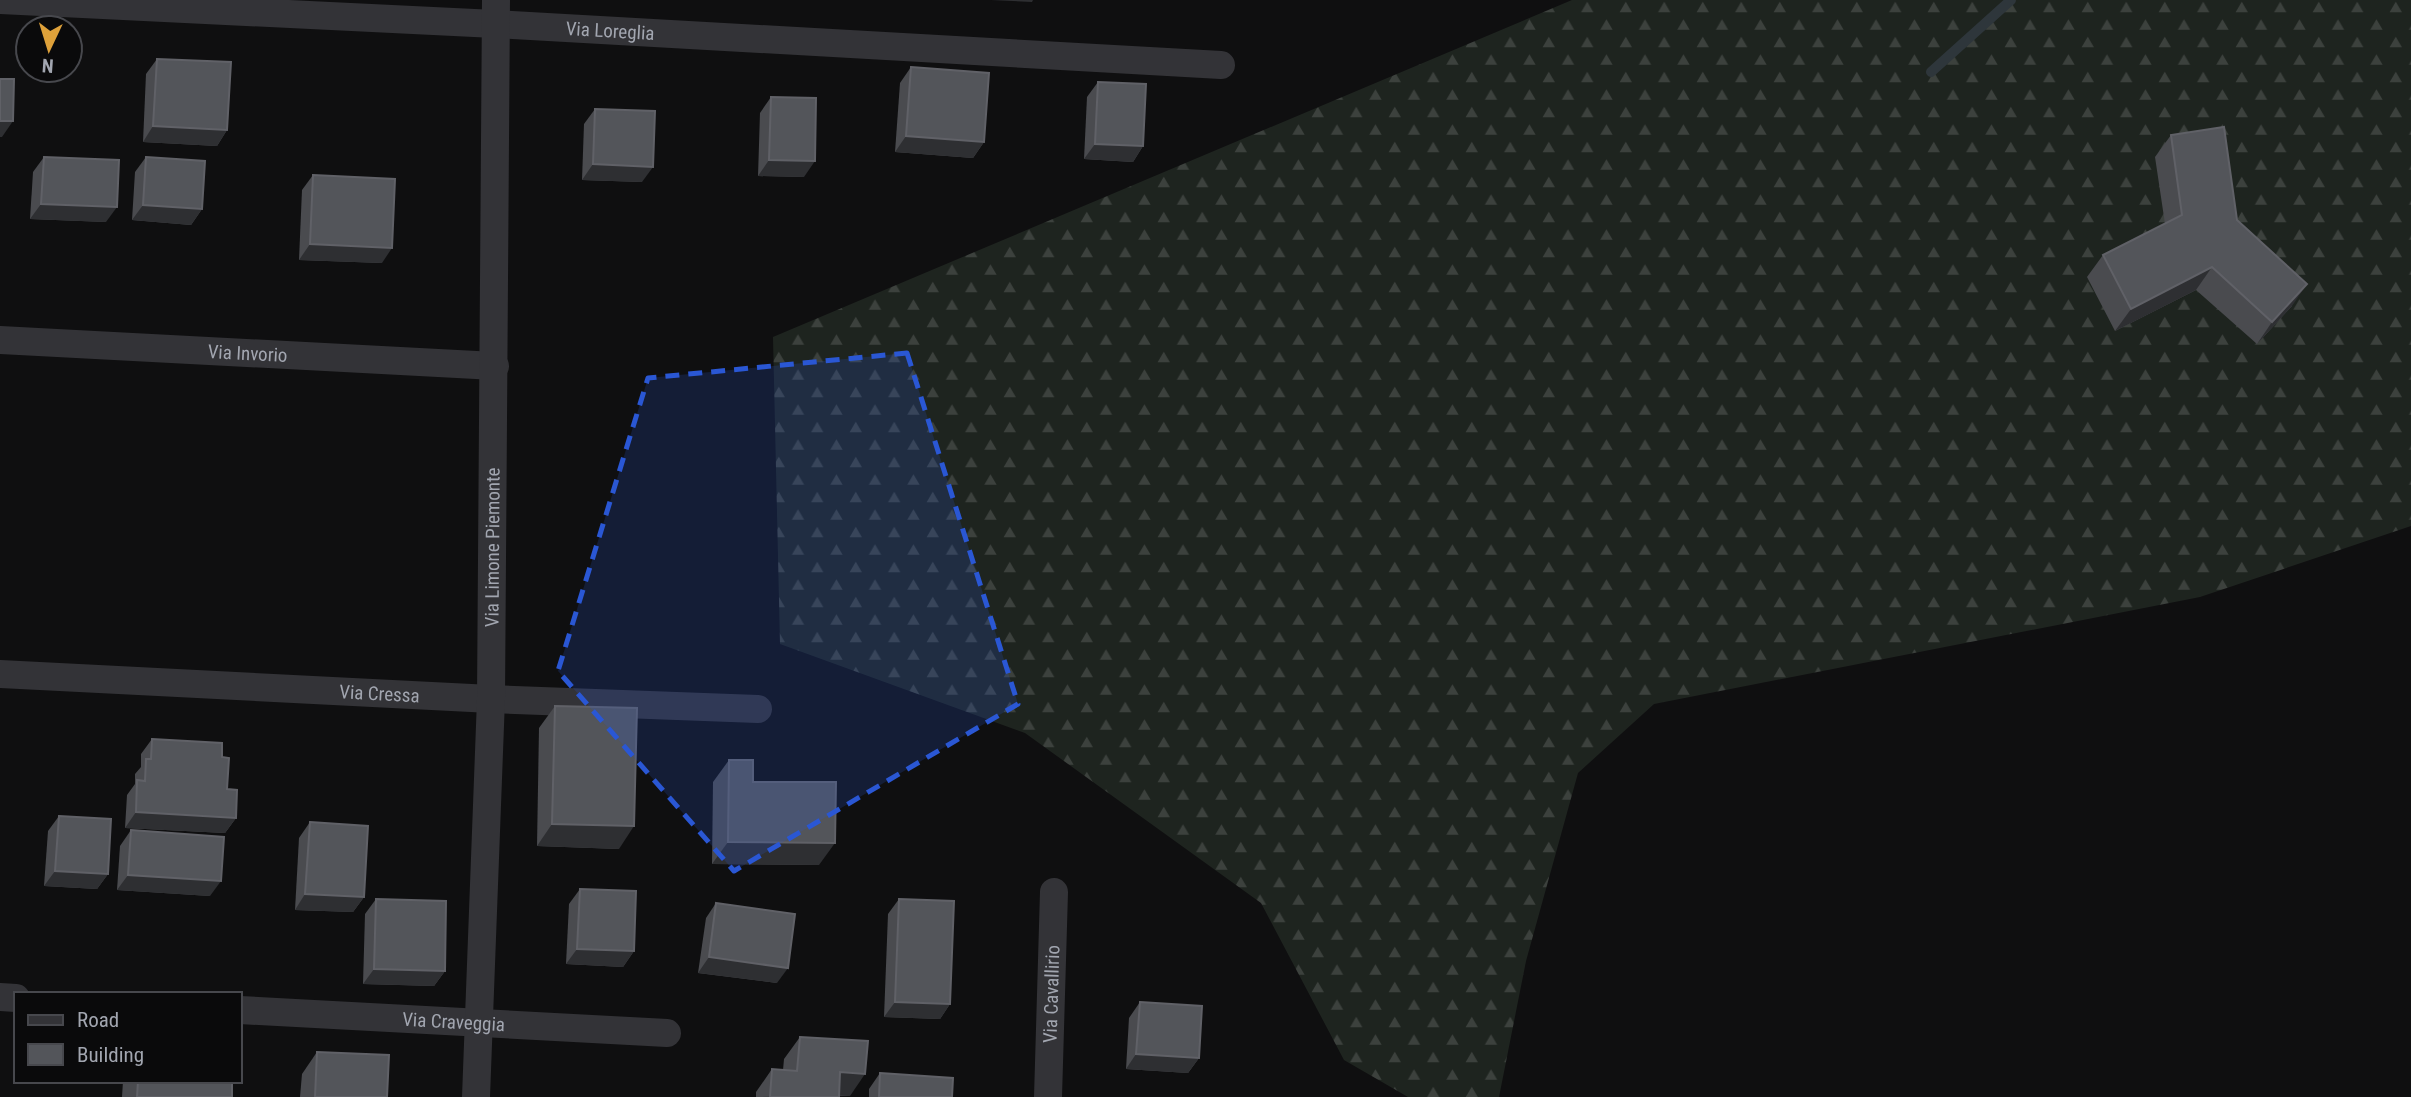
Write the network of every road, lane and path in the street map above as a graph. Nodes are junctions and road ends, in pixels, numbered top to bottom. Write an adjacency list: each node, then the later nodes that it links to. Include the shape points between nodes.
1 (0, 0): 2 (street, Via Loreglia)
2 (495, 12): 3 (street, Via Loreglia); 5 (street, Via Limone Piemonte)
3 (1220, 65)
4 (0, 340): 5 (street, Via Invorio)
5 (495, 366): 7 (street, Via Limone Piemonte)
6 (0, 674): 7 (street, Via Cressa)
7 (491, 699): 8 (street, Via Cressa); 11 (street, Via Limone Piemonte)
8 (758, 709)
9 (1054, 892): 14 (street, Via Cavallirio)
10 (242, 1010): 11 (street, Via Craveggia)
11 (478, 1023): 12 (street, Via Craveggia); 13 (street, Via Limone Piemonte)
12 (667, 1033)
13 (476, 1097)
14 (1048, 1097)

